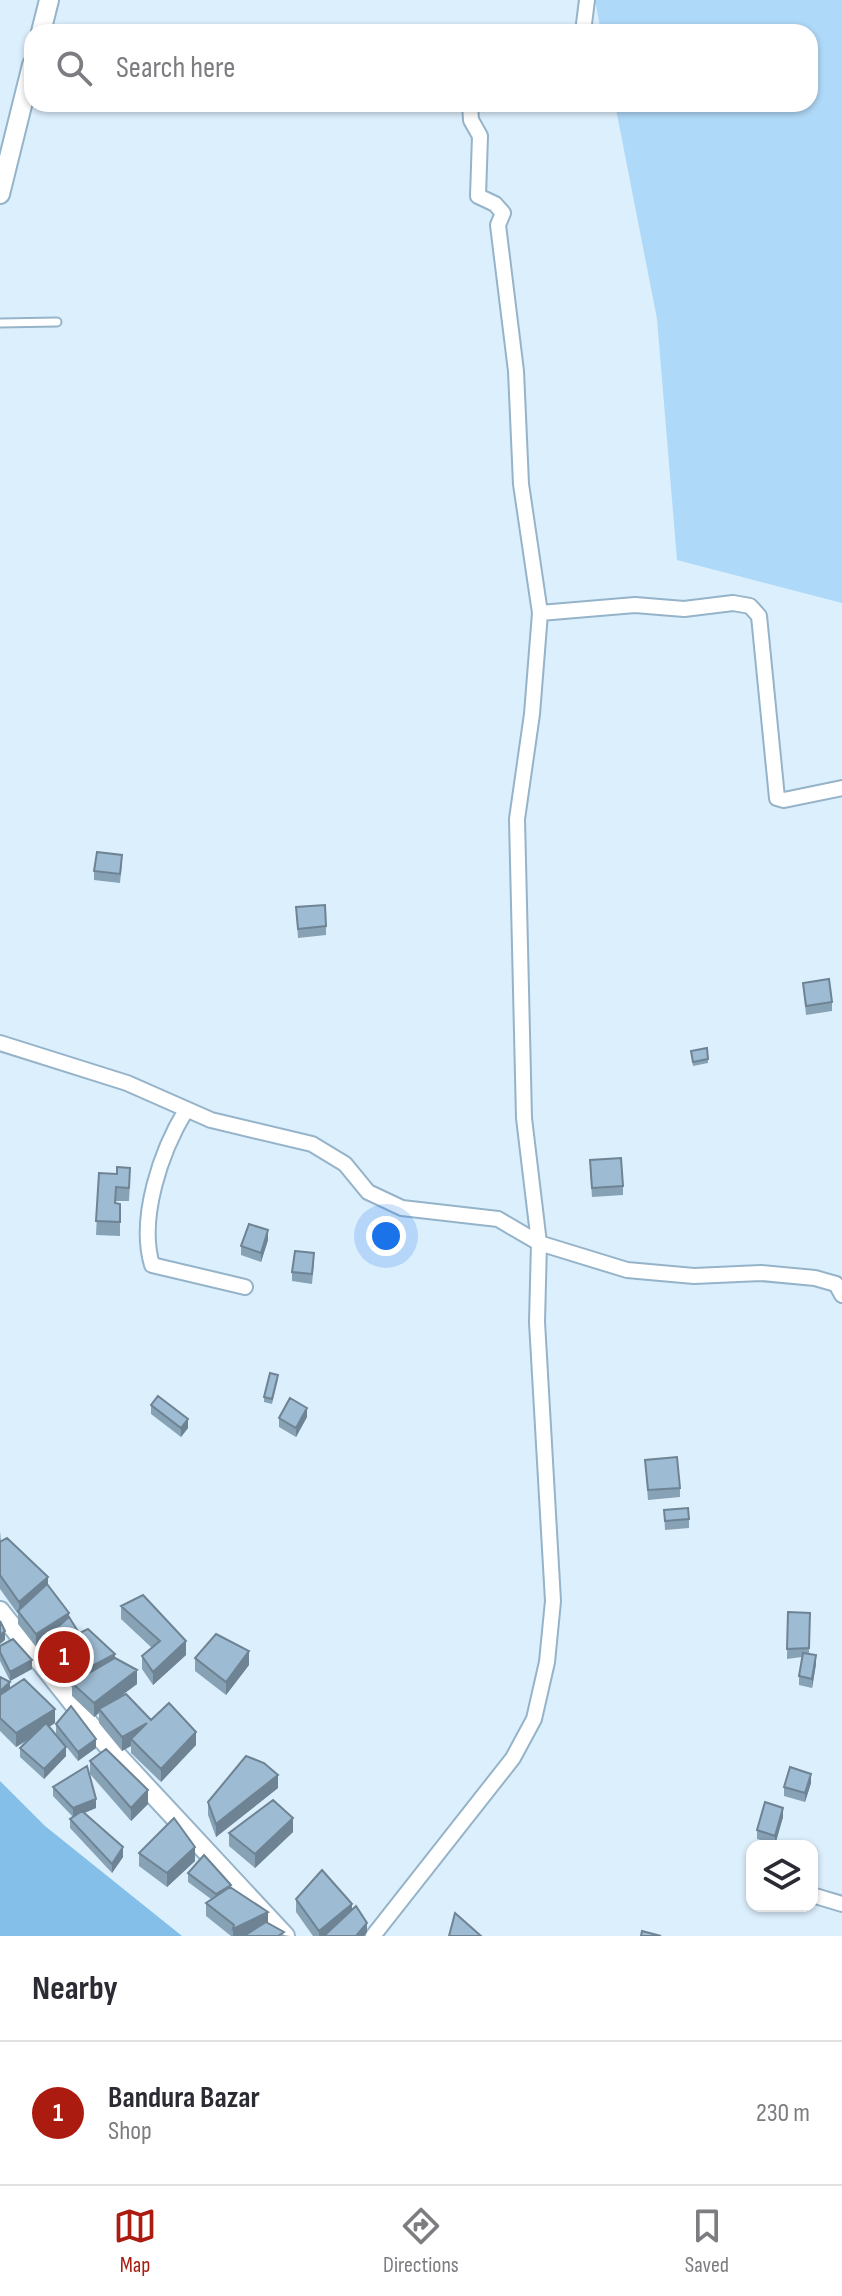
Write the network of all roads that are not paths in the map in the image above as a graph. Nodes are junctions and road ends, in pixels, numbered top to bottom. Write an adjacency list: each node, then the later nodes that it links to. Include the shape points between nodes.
1 (49, 0): 3 (street)
2 (587, 0): 4 (street)
3 (43, 24)
4 (584, 24)
5 (24, 97): 7 (street)
6 (470, 112): 10 (street, via 480,136 478,196 503,213 498,225 516,371 521,484)
7 (0, 194)
8 (57, 322): 9 (lane)
9 (0, 323)
10 (540, 613): 11 (street, via 635,605 750,606 759,616 777,798); 14 (street, via 517,819 524,1118)
11 (842, 788)
12 (0, 1043): 13 (street, via 117,1079)
13 (186, 1110): 14 (street, via 312,1144 345,1164 368,1192 402,1208 498,1219); 15 (street, via 161,1161 148,1226 152,1265)
14 (539, 1243): 16 (street, via 627,1270 815,1278 836,1284); 21 (street, via 537,1322 553,1601 534,1719 513,1758)
15 (245, 1287)
16 (842, 1295)
17 (0, 1611): 20 (street, via 99,1736)
18 (818, 1897): 19 (street)
19 (842, 1904)
20 (285, 1936)
21 (373, 1936)

